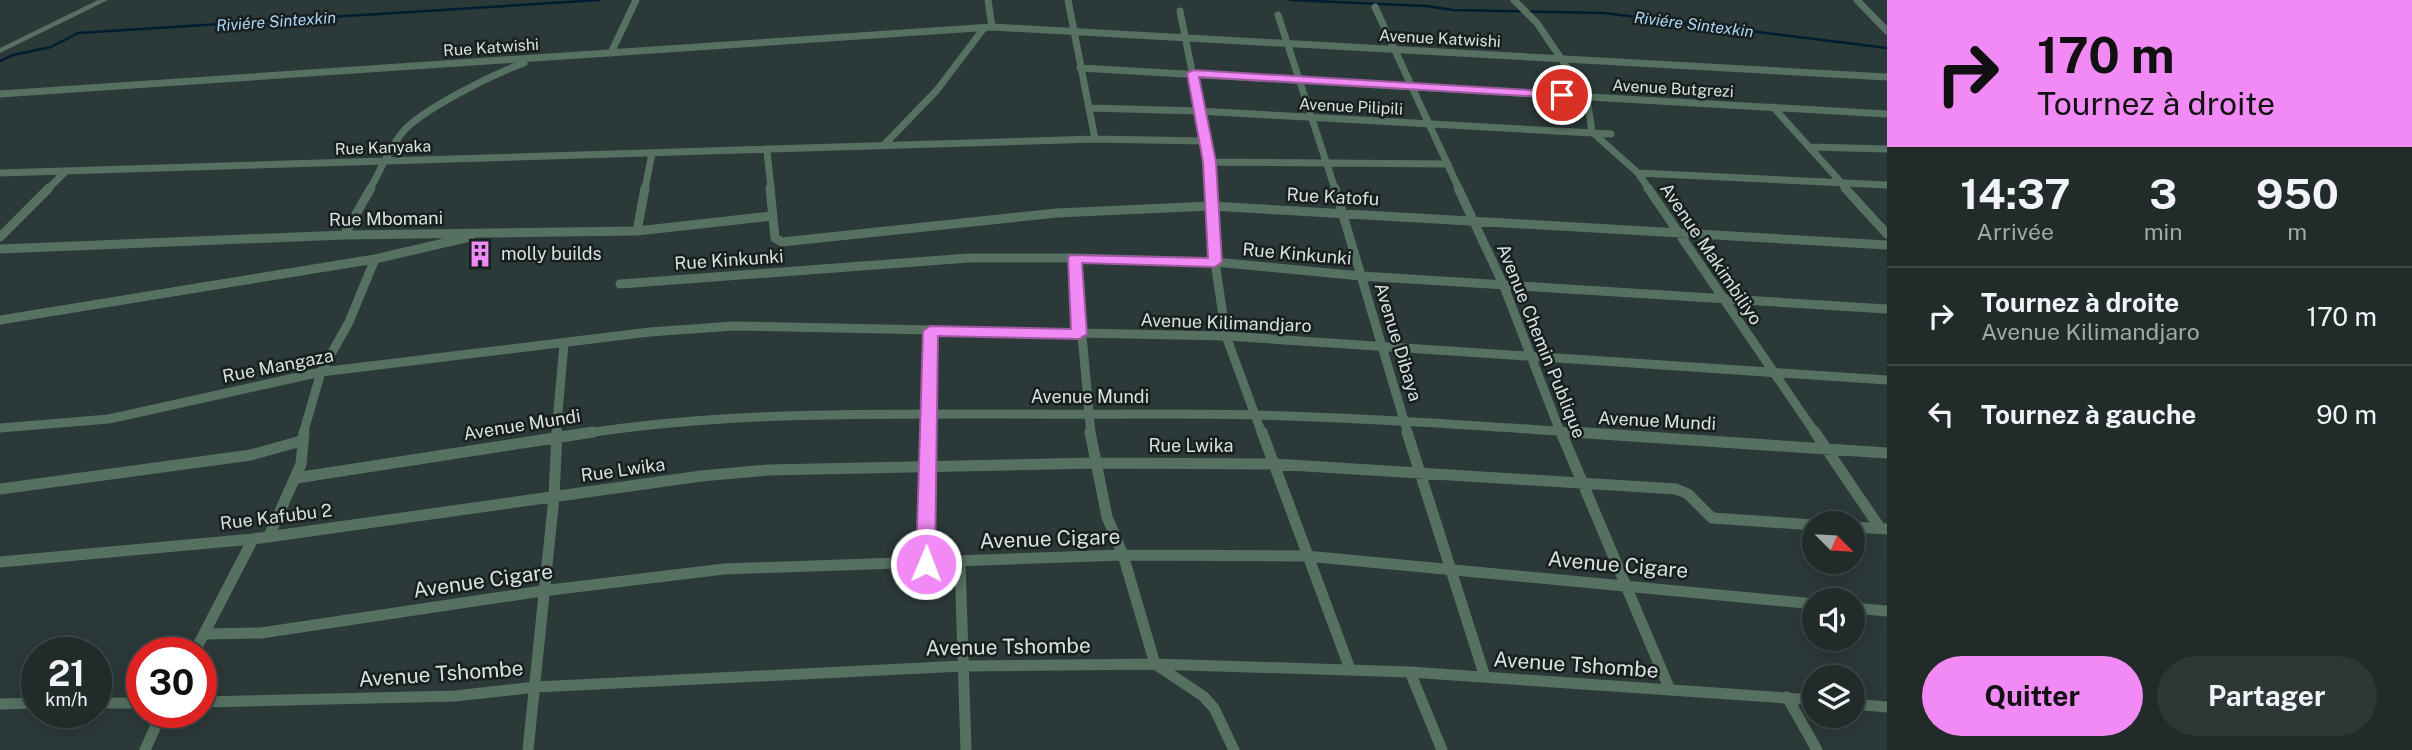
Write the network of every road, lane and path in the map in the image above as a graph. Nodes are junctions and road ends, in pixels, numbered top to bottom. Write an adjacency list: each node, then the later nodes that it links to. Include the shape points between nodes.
1 (104, 0): 16 (street)
2 (636, 0): 17 (street)
3 (988, 0): 10 (street)
4 (1068, 0): 12 (street)
5 (1857, 0): 11 (street)
6 (1515, 2): 18 (street, via 1537,23)
7 (1375, 7): 15 (street, Avenue Chemin Publique)
8 (1180, 11): 13 (street)
9 (1278, 15): 14 (street, Avenue Dibaya)
10 (988, 27): 12 (street, Avenue Katwishi); 17 (street, Rue Katwishi); 37 (street, via 925,105)
11 (1887, 31)
12 (1073, 32): 13 (street, Avenue Katwishi); 20 (street)
13 (1186, 38): 14 (street, Avenue Katwishi); 21 (street)
14 (1289, 44): 15 (street, Avenue Katwishi); 23 (street, Avenue Dibaya)
15 (1394, 50): 18 (street, Avenue Katwishi); 24 (street, Avenue Chemin Publique)
16 (0, 51)
17 (611, 52): 19 (street, Rue Katwishi)
18 (1560, 57): 22 (street, Avenue Katwishi); 26 (street)
19 (539, 58): 25 (street, Rue Katwishi); 42 (street, via 502,71 419,118 403,131)
20 (1080, 68): 21 (street, Avenue Butgrezi); 28 (street)
21 (1193, 73): 23 (street, Avenue Butgrezi); 29 (street)
22 (1887, 78)
23 (1300, 79): 24 (street, Avenue Butgrezi); 31 (street, Avenue Dibaya)
24 (1410, 85): 26 (street, Avenue Butgrezi); 32 (street, Avenue Chemin Publique)
25 (0, 94)
26 (1587, 97): 27 (street, Avenue Butgrezi); 33 (street)
27 (1773, 107): 30 (street, Avenue Butgrezi); 38 (street)
28 (1090, 108): 29 (street, Avenue Pilipili); 35 (street)
29 (1198, 111): 31 (street, Avenue Pilipili); 36 (street)
30 (1887, 114)
31 (1312, 117): 32 (street, Avenue Pilipili); 44 (street, Avenue Dibaya)
32 (1428, 124): 33 (street, Avenue Pilipili); 45 (street, Avenue Chemin Publique)
33 (1592, 132): 34 (street, Avenue Pilipili); 48 (street, Avenue Makimbiliyo)
34 (1611, 134)
35 (1095, 139): 36 (street, Rue Kanyaka); 37 (street, Rue Kanyaka)
36 (1205, 141): 43 (street)
37 (884, 145): 40 (street, Rue Kanyaka)
38 (1810, 147): 39 (street); 49 (street)
39 (1887, 149)
40 (766, 151): 41 (street, Rue Kanyaka); 53 (street)
41 (652, 153): 42 (street, Rue Kanyaka); 55 (street)
42 (387, 161): 46 (street, Rue Kanyaka); 56 (street)
43 (1209, 162): 44 (street); 51 (street)
44 (1328, 164): 45 (street); 52 (street, Avenue Dibaya)
45 (1448, 164): 54 (street, Avenue Chemin Publique)
46 (66, 171): 47 (street, Rue Kanyaka); 60 (street)
47 (0, 173)
48 (1638, 173): 49 (street); 58 (street, Avenue Makimbiliyo)
49 (1841, 183): 50 (street); 59 (street)
50 (1887, 186)
51 (1211, 206): 52 (street, Rue Katofu); 53 (street, Rue Katofu, via 1057,212 778,240); 65 (street)
52 (1342, 213): 54 (street, Rue Katofu); 66 (street, Avenue Dibaya)
53 (772, 216): 55 (street, Rue Mbomani)
54 (1475, 221): 58 (street, Rue Katofu); 68 (street, Avenue Chemin Publique)
55 (637, 231): 57 (street, Rue Mbomani)
56 (344, 234): 57 (street, Rue Mbomani); 62 (street, Rue Mbomani)
57 (480, 234): 64 (street)
58 (1681, 234): 61 (street, Rue Katofu); 69 (street, Avenue Makimbiliyo)
59 (1887, 234)
60 (0, 237)
61 (1887, 245)
62 (0, 249)
63 (1075, 258): 65 (street, Rue Kinkunki); 67 (street, Rue Kinkunki, via 968,258); 73 (street)
64 (375, 259): 71 (street); 78 (street, via 349,322)
65 (1215, 262): 66 (street, Rue Kinkunki); 74 (street)
66 (1362, 276): 68 (street, Rue Kinkunki); 76 (street, Avenue Dibaya)
67 (620, 284)
68 (1503, 284): 69 (street, Rue Kinkunki); 77 (street, Avenue Chemin Publique)
69 (1723, 299): 70 (street, Rue Kinkunki); 79 (street, Avenue Makimbiliyo)
70 (1887, 309)
71 (0, 320)
72 (930, 331): 73 (street, Avenue Kilimandjaro); 75 (street, Avenue Kilimandjaro, via 734,326); 82 (street)
73 (1079, 334): 74 (street, Avenue Kilimandjaro); 81 (street)
74 (1226, 336): 76 (street, Avenue Kilimandjaro); 83 (street)
75 (564, 344): 78 (street, Rue Mangaza); 87 (street)
76 (1380, 346): 77 (street, Avenue Kilimandjaro); 84 (street, Avenue Dibaya)
77 (1529, 356): 79 (street, Avenue Kilimandjaro); 86 (street, Avenue Chemin Publique)
78 (321, 372): 85 (street, Rue Mangaza, via 109,419); 88 (street)
79 (1772, 373): 80 (street, Avenue Kilimandjaro); 89 (street, Avenue Makimbiliyo)
80 (1887, 380)
81 (1087, 414): 82 (street, Avenue Mundi); 83 (street, Avenue Mundi); 91 (street)
82 (930, 415): 87 (street, Avenue Mundi, via 760,417 633,426); 93 (street)
83 (1253, 415): 84 (street, Avenue Mundi); 92 (street)
84 (1405, 421): 86 (street, Avenue Mundi); 94 (street, Avenue Dibaya)
85 (0, 428)
86 (1560, 433): 89 (street, Avenue Mundi); 96 (street, Avenue Chemin Publique)
87 (556, 438): 95 (street, Avenue Mundi); 98 (street)
88 (301, 440): 95 (street); 97 (street, via 251,455)
89 (1825, 449): 90 (street, Avenue Mundi); 100 (street, Avenue Makimbiliyo)
90 (1887, 453)
91 (1096, 463): 92 (street, Rue Lwika); 93 (street, Rue Lwika); 103 (street, via 1107,517)
92 (1274, 464): 94 (street, Rue Lwika); 104 (street)
93 (928, 468): 98 (street, Rue Lwika, via 768,470); 107 (street)
94 (1419, 472): 96 (street, Rue Lwika); 108 (street, Avenue Dibaya)
95 (296, 478): 101 (street)
96 (1580, 482): 99 (street, Rue Lwika, via 1686,491 1706,515 1720,520); 109 (street, Avenue Chemin Publique)
97 (0, 489)
98 (554, 497): 101 (street, Rue Kafubu 2); 110 (street)
99 (1802, 524)
100 (1883, 528)
101 (269, 536): 102 (street, Rue Kafubu 2)
102 (253, 539): 105 (street, Rue Kafubu 2); 114 (street)
103 (1123, 555): 104 (street, Avenue Cigare); 106 (street, Avenue Cigare); 116 (street)
104 (1306, 556): 108 (street, Avenue Cigare); 118 (street)
105 (0, 562)
106 (960, 562): 107 (street, Avenue Cigare); 117 (street)
107 (926, 564): 110 (street, Avenue Cigare, via 724,569)
108 (1452, 569): 109 (street, Avenue Cigare); 120 (street, Avenue Dibaya)
109 (1625, 585): 111 (street, Avenue Cigare); 122 (street, Avenue Chemin Publique)
110 (542, 591): 114 (street, Avenue Cigare, via 261,633); 121 (street)
111 (1802, 603)
112 (1865, 609): 113 (street)
113 (1887, 611)
114 (205, 634): 115 (street)
115 (203, 637)
116 (1155, 664): 117 (street, Avenue Tshombe); 118 (street, Avenue Tshombe); 134 (street, via 1203,696 1214,708)
117 (963, 666): 121 (street, Avenue Tshombe); 133 (street)
118 (1350, 669): 119 (street, Avenue Tshombe)
119 (1410, 672): 120 (street, Avenue Tshombe); 135 (street)
120 (1485, 677): 122 (street, Avenue Tshombe)
121 (536, 687): 125 (street, Avenue Tshombe, via 455,696); 132 (street)
122 (1670, 690): 123 (street, Avenue Tshombe)
123 (1787, 697): 124 (street, Avenue Tshombe); 136 (street)
124 (1802, 699)
125 (217, 702)
126 (21, 703): 127 (street)
127 (0, 704)
128 (1865, 705): 129 (street)
129 (1887, 707)
130 (155, 728): 131 (street)
131 (145, 750)
132 (528, 750)
133 (966, 750)
134 (1234, 750)
135 (1442, 750)
136 (1817, 750)

